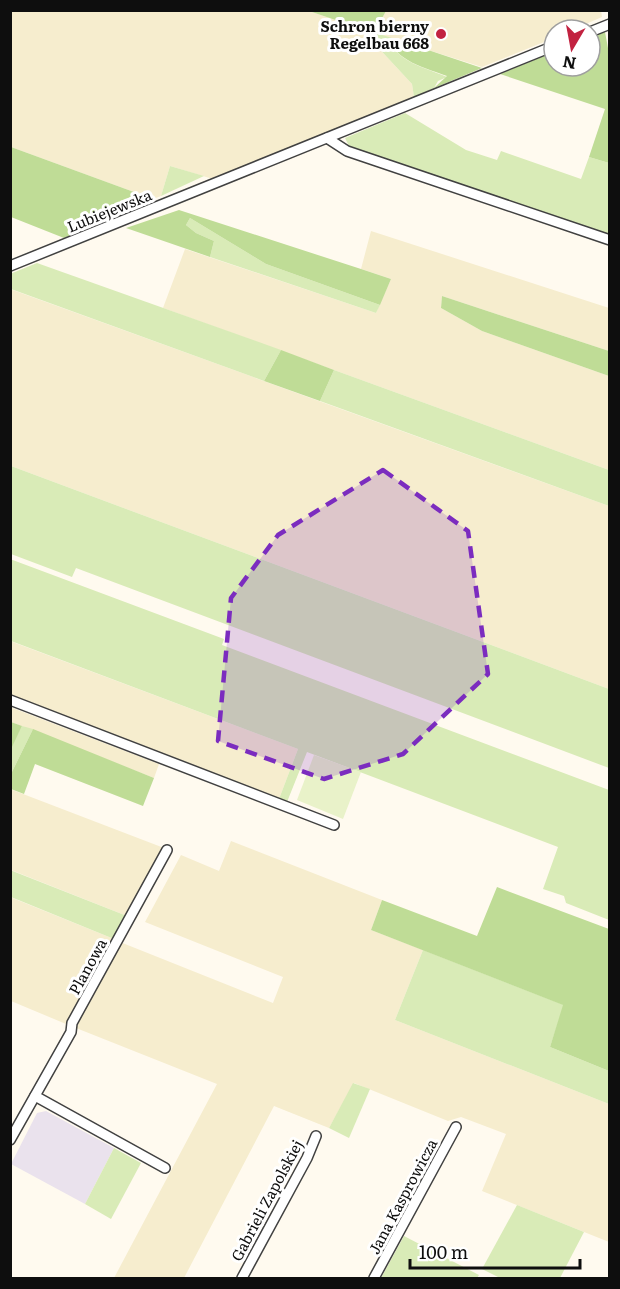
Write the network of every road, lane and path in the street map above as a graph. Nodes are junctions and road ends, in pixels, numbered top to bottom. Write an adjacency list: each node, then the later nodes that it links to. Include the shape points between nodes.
1 (542, 51): 2 (street, Lubiejewska)
2 (327, 138): 3 (street, via 347,151); 4 (street, Lubiejewska)
3 (609, 240)
4 (10, 266)
5 (10, 700): 6 (street)
6 (334, 825)
7 (167, 850): 8 (street, Planowa)
8 (35, 1096): 11 (street, Planowa); 12 (street)
9 (456, 1127): 14 (street, Jana Kasprowicza)
10 (316, 1136): 13 (street, Gabrieli Zapolskiej)
11 (10, 1140)
12 (165, 1168)
13 (242, 1278)
14 (374, 1278)

